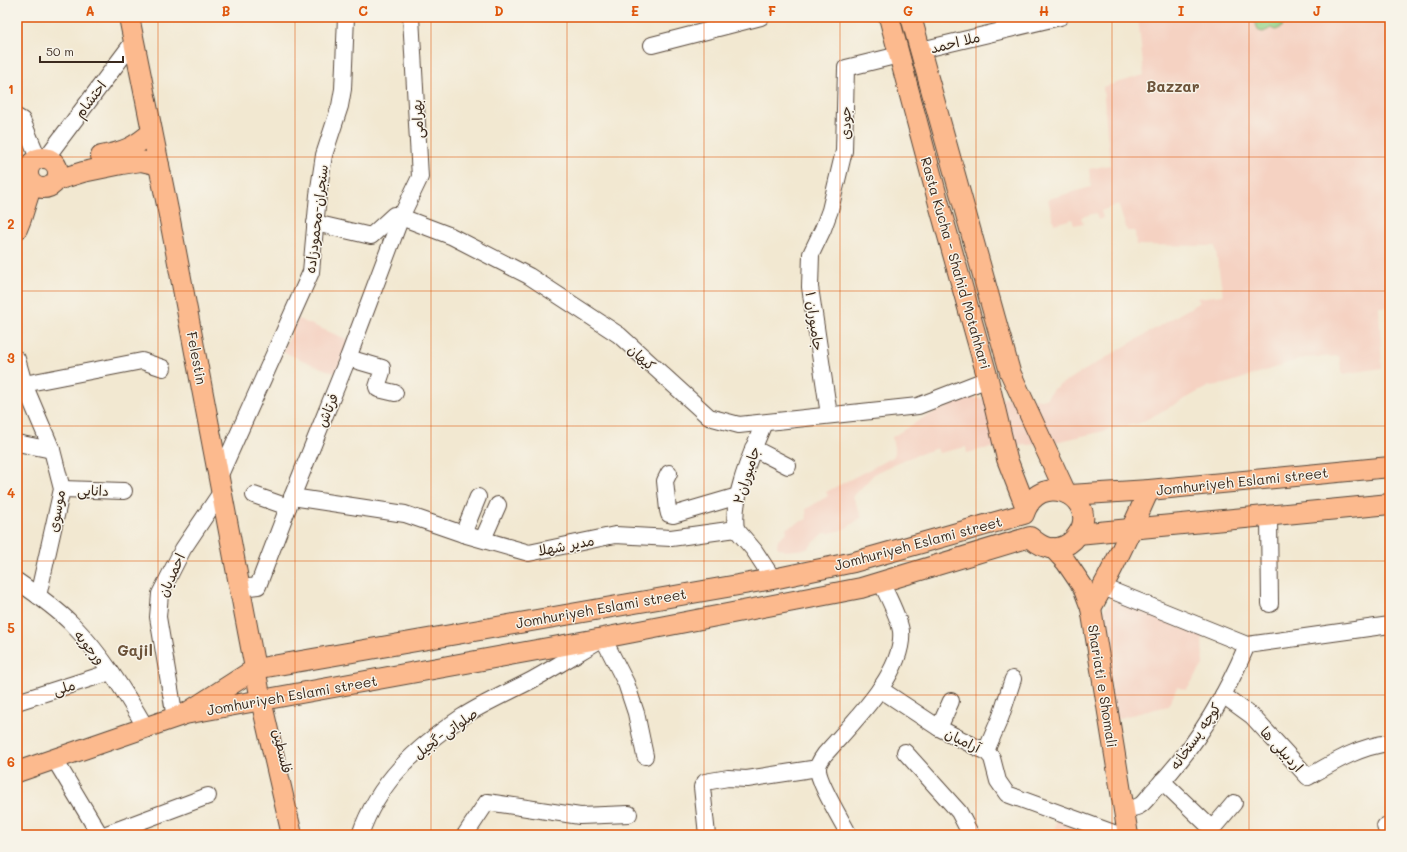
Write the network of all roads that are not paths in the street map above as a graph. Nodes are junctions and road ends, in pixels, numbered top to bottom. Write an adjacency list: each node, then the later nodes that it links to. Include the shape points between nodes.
1 (129, 17): 9 (main road, Felestin)
2 (346, 17): 18 (street, سنجران-محمودزاده, via 343,89 324,155)
3 (411, 17): 17 (street, بهرامی, via 420,177)
4 (762, 17): 8 (street)
5 (889, 17): 12 (main road, Rasta Kucha - Shahid Motahhari)
6 (911, 17): 11 (main road, Rasta Kucha - Shahid Motahhari)
7 (1060, 17): 11 (street, ملا احمد)
8 (719, 22): 10 (street)
9 (134, 41): 14 (main road, Felestin); 16 (street, احتشام)
10 (652, 45)
11 (921, 50): 12 (main road); 27 (main road, Rasta Kucha - Shahid Motahhari, via 1010,372)
12 (899, 55): 20 (street, جودی, via 846,68 844,151); 24 (main road, Rasta Kucha - Shahid Motahhari)
13 (17, 117): 16 (street, via 22,120)
14 (152, 132): 15 (main road, Felestin); 16 (main road, via 140,143 118,153 83,160)
15 (159, 165): 16 (main road, via 141,161 83,172); 37 (main road, Felestin)
16 (46, 173): 19 (main road)
17 (401, 217): 18 (street, via 394,215 371,236); 21 (street, فرتاش); 30 (street, کیهان, via 450,236 529,276 619,336 709,417 739,425)
18 (316, 223): 37 (street, سنجران-محمودزاده, via 311,272)
19 (19, 224)
20 (823, 229): 29 (street, جامبوران ۱, via 811,254 810,287)
21 (348, 358): 26 (street, via 382,368 378,389); 45 (street, فرتاش)
22 (17, 359): 25 (street, موسوی)
23 (163, 368): 25 (street, via 142,361)
24 (988, 379): 28 (main road, Rasta Kucha - Shahid Motahhari); 29 (street, کیهان, via 918,406)
25 (24, 384): 33 (street, موسوی)
26 (394, 393)
27 (1021, 395): 28 (main road, via 1010,404); 41 (main road, Rasta Kucha - Shahid Motahhari)
28 (993, 400): 48 (main road, Rasta Kucha - Shahid Motahhari, via 1007,459)
29 (829, 415): 30 (street, کیهان)
30 (764, 423): 32 (street, جامبوران۲)
31 (17, 443): 33 (street)
32 (754, 448): 34 (street); 43 (street, جامبوران۲)
33 (52, 450): 38 (street, موسوی)
34 (788, 466)
35 (1390, 467): 39 (main road, Jomhuriyeh Eslami street)
36 (669, 473): 43 (street, via 665,481 669,514)
37 (221, 484): 60 (main road, Felestin); 76 (street, احمدیان, via 160,594 158,617)
38 (62, 489): 40 (street, دانایی); 61 (street, موسوی)
39 (1149, 490): 41 (main road, Jomhuriyeh Eslami street); 51 (main road)
40 (124, 491)
41 (1068, 494): 48 (main road, Jomhuriyeh Eslami street, via 1059,490 1043,492 1030,501); 53 (main road, Rasta Kucha - Shahid Motahhari, via 1081,508 1082,526)
42 (254, 495): 45 (street, مدیر شهلا)
43 (738, 496): 50 (street, جامبوران۲, via 734,518)
44 (478, 497): 52 (street)
45 (290, 502): 52 (street, مدیر شهلا, via 405,514); 60 (street, فرتاش, via 258,586)
46 (1390, 504): 49 (main road)
47 (498, 505): 54 (street)
48 (1025, 511): 56 (main road, Jomhuriyeh Eslami street, via 854,562)
49 (1269, 516): 51 (main road); 63 (street)
50 (736, 529): 54 (street, مدیر شهلا, via 671,538 615,535 529,553); 56 (street)
51 (1132, 529): 53 (main road); 59 (main road)
52 (463, 534): 54 (street, مدیر شهلا)
53 (1078, 534): 55 (main road, via 1072,542 1063,547)
54 (483, 539)
55 (1053, 548): 58 (main road, Jomhuriyeh Eslami street, via 1044,547 1030,537); 64 (main road, Shariati e Shomali, via 1084,587)
56 (773, 578): 62 (main road); 68 (main road, Jomhuriyeh Eslami street)
57 (17, 581): 61 (street, ورجویه)
58 (881, 582): 62 (main road, Jomhuriyeh Eslami street); 71 (street, via 899,622 901,637 896,659)
59 (1103, 587): 64 (main road); 67 (street)
60 (240, 588): 68 (main road, Felestin)
61 (38, 596): 69 (street, ورجویه, via 71,623)
62 (781, 604): 66 (main road, Jomhuriyeh Eslami street)
63 (1270, 604)
64 (1090, 608): 89 (main road, Shariati e Shomali)
65 (1390, 625): 67 (street)
66 (602, 638): 73 (main road, Jomhuriyeh Eslami street); 82 (street, via 628,690 636,713); 95 (street, صلواتی-گجیل, via 537,677 462,717 424,746 403,764 388,782 372,806)
67 (1247, 645): 72 (street, کوچه پستخانه)
68 (260, 668): 73 (main road, Felestin); 76 (main road, Jomhuriyeh Eslami street)
69 (111, 672): 75 (street, ملی); 77 (street, ورجویه)
70 (1013, 680): 80 (street)
71 (880, 689): 78 (street, آرامیان); 84 (street, via 825,754)
72 (1223, 695): 79 (street, اردبیلی ها, via 1252,716 1308,777 1349,754); 86 (street, کوچه پستخانه, via 1193,743)
73 (266, 700): 76 (main road, Jomhuriyeh Eslami street); 93 (main road, فلسطین); 94 (main road, فلسطین)
74 (950, 701): 78 (street)
75 (17, 702)
76 (180, 716): 77 (main road, Jomhuriyeh Eslami street)
77 (146, 728): 83 (main road, Jomhuriyeh Eslami street)
78 (939, 728): 80 (street, آرامیان)
79 (1390, 743)
80 (986, 751): 100 (street, آرامیان, via 992,758 1000,785 1007,794)
81 (904, 752): 99 (street, via 959,812)
82 (645, 756)
83 (55, 760): 85 (main road, Jomhuriyeh Eslami street); 91 (street)
84 (818, 768): 97 (street, via 747,779 728,778 705,782 702,787); 98 (street, via 821,783)
85 (17, 772)
86 (1162, 782): 88 (street, via 1212,829); 89 (street, کوچه پستخانه, via 1139,806)
87 (208, 796): 92 (street)
88 (1234, 803)
89 (1124, 810): 101 (main road, Shariati e Shomali)
90 (629, 814): 96 (street, via 580,816 487,802)
91 (100, 835)
92 (104, 835)
93 (292, 835)
94 (302, 835)
95 (360, 835)
96 (465, 835)
97 (707, 835)
98 (849, 835)
99 (971, 835)
100 (1119, 835)
101 (1128, 835)

